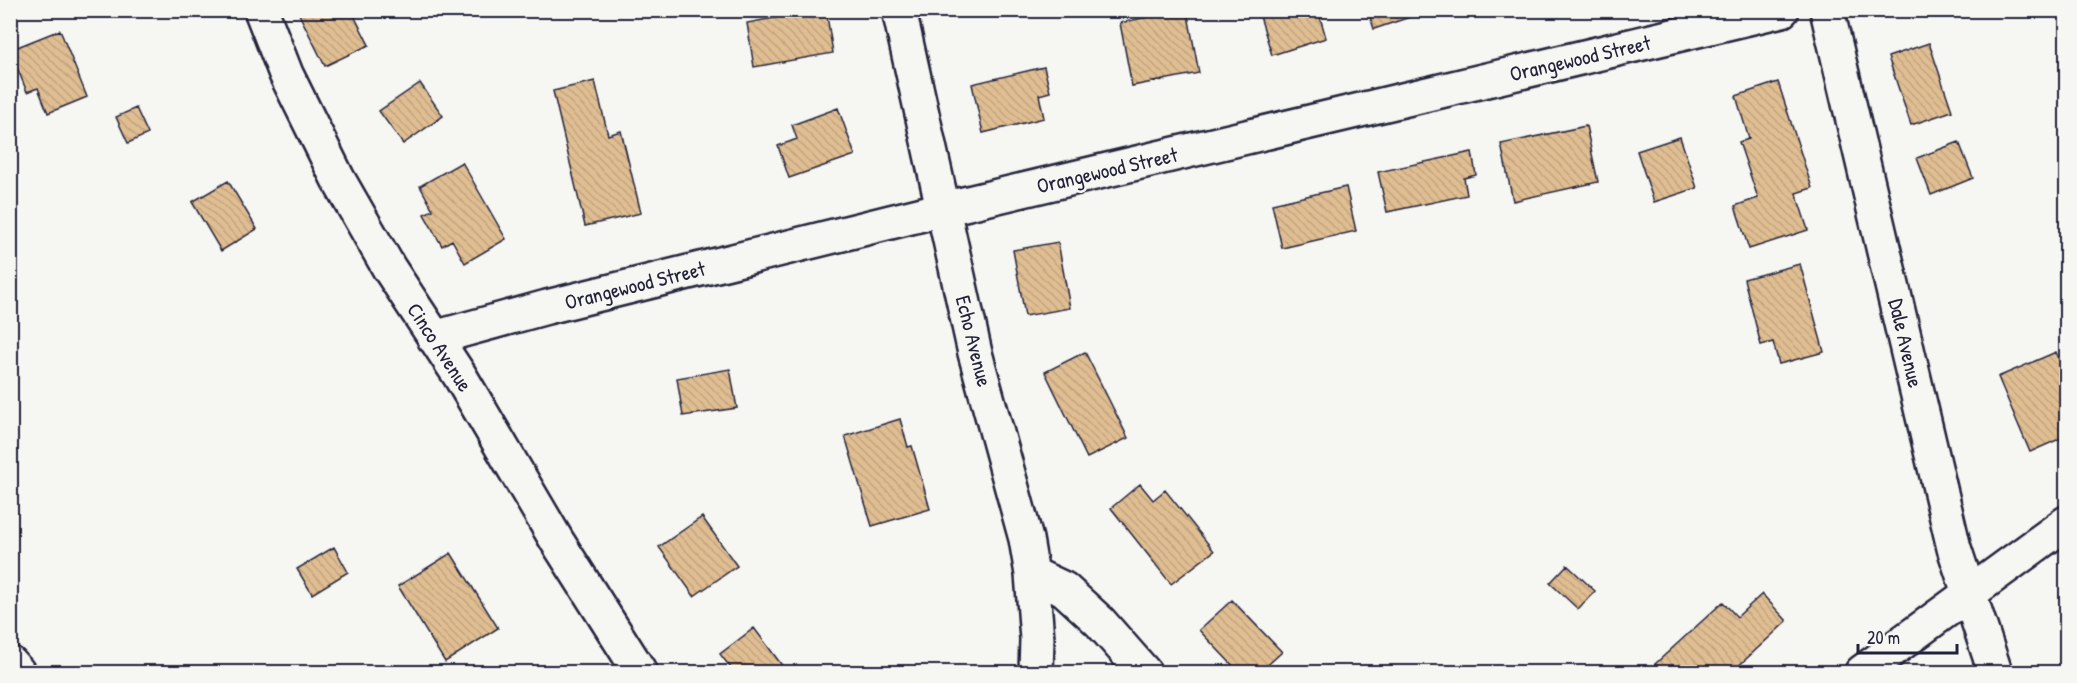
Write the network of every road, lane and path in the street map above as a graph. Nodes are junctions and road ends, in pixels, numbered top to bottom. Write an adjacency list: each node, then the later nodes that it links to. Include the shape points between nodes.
1 (261, 10): 6 (street, Cinco Avenue, via 286,74 338,179)
2 (900, 10): 5 (street, Echo Avenue)
3 (1782, 10): 5 (street, Orangewood Street)
4 (1827, 10): 9 (street, Dale Avenue, via 1954,548)
5 (943, 209): 6 (street, Orangewood Street); 8 (street, Echo Avenue, via 975,353)
6 (434, 338): 12 (street, Cinco Avenue)
7 (2067, 523): 9 (street)
8 (1032, 574): 13 (street, Echo Avenue); 14 (street, via 1064,589 1100,622)
9 (1969, 593): 15 (street); 16 (street, Dale Avenue)
10 (10, 663): 11 (street)
11 (18, 672)
12 (640, 672)
13 (1036, 672)
14 (1144, 672)
15 (1862, 672)
16 (1995, 672)

